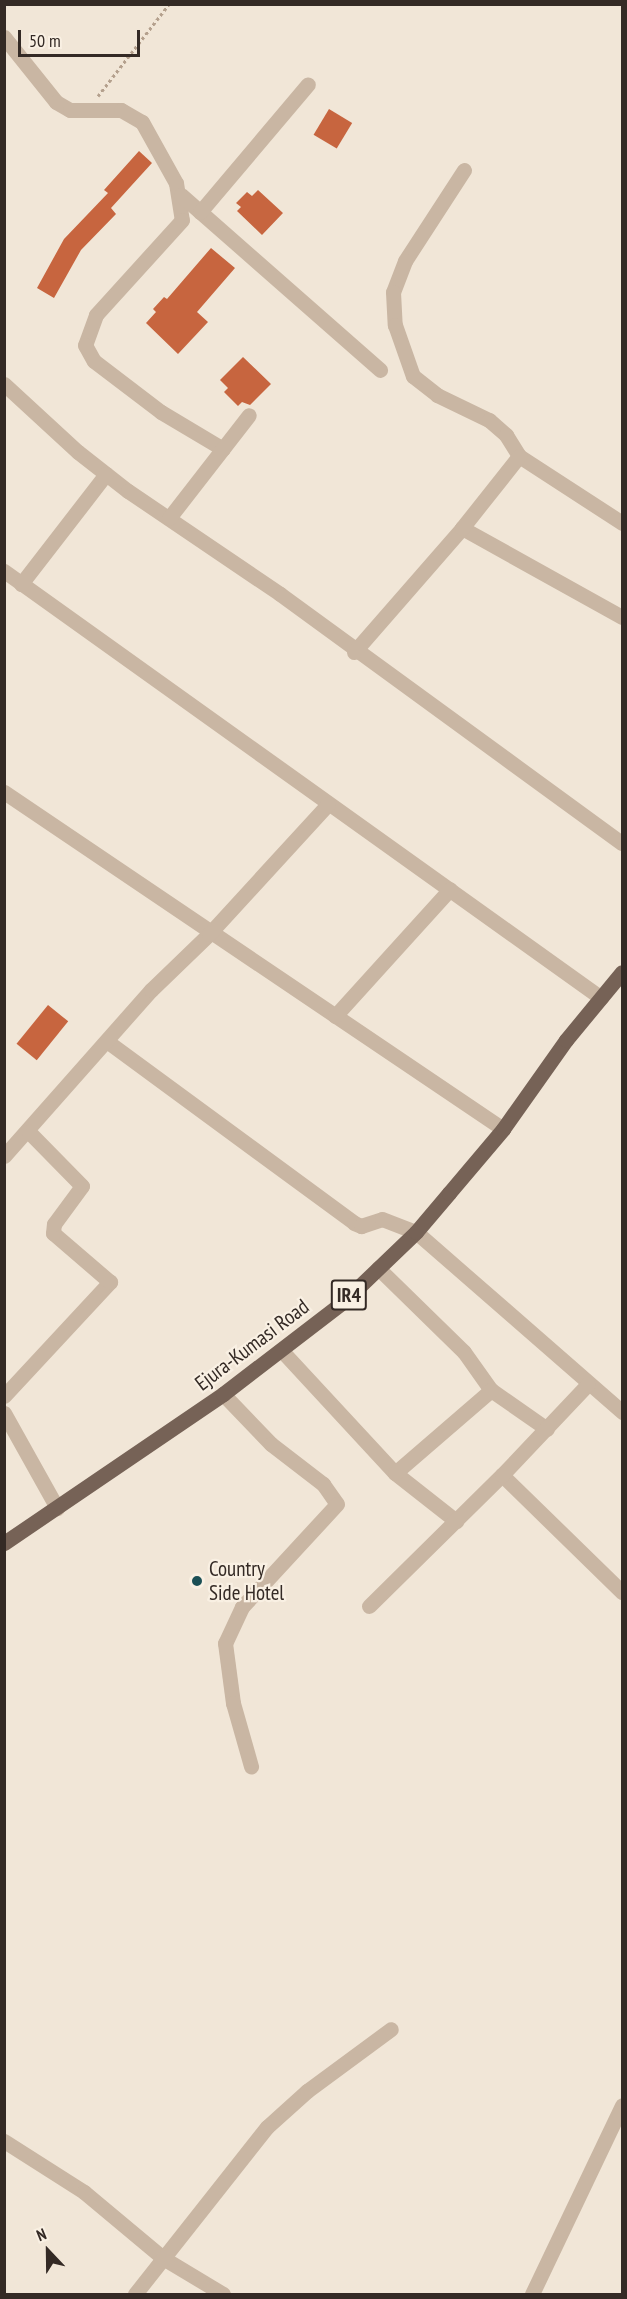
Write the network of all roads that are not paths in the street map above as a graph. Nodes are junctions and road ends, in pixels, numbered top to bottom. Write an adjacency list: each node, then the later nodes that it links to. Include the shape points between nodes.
1 (4, 37): 4 (street, via 56,102 70,110 121,110 142,122)
2 (308, 84): 5 (street)
3 (464, 170): 10 (street, via 405,261 393,292 395,325 413,376 437,394 489,420 506,435)
4 (181, 195): 5 (street); 9 (street, via 182,220 96,315 85,345 94,361 161,412)
5 (200, 212): 6 (street)
6 (380, 370)
7 (4, 384): 11 (street)
8 (249, 415): 9 (street)
9 (223, 449): 12 (street)
10 (519, 456): 13 (street); 14 (street)
11 (106, 474): 12 (street); 15 (street)
12 (169, 518): 17 (street, via 280,594)
13 (622, 523)
14 (462, 528): 16 (street); 17 (street)
15 (10, 578): 19 (street)
16 (622, 617)
17 (354, 652): 20 (street)
18 (4, 792): 22 (street)
19 (328, 804): 21 (street); 22 (street)
20 (622, 843)
21 (450, 889): 24 (street); 25 (street)
22 (209, 934): 25 (street); 26 (street, via 151,990)
23 (622, 972): 24 (main road, Ejura-Kumasi Road / IR4)
24 (601, 998): 27 (main road, Ejura-Kumasi Road / IR4)
25 (335, 1016): 27 (street)
26 (108, 1042): 28 (street); 30 (street, via 354,1223 361,1226 382,1219)
27 (503, 1129): 30 (main road, Ejura-Kumasi Road / IR4)
28 (29, 1132): 29 (street); 36 (street, via 82,1186 54,1224 53,1233 110,1281)
29 (4, 1156)
30 (416, 1232): 31 (main road, Ejura-Kumasi Road / IR4); 33 (street)
31 (378, 1268): 32 (main road, Ejura-Kumasi Road / IR4); 34 (street, via 464,1353)
32 (282, 1351): 35 (main road, Ejura-Kumasi Road / IR4); 40 (street)
33 (588, 1384): 37 (street); 39 (street)
34 (491, 1390): 39 (street); 40 (street)
35 (223, 1394): 42 (main road, Ejura-Kumasi Road / IR4); 47 (street, via 271,1444 323,1484 337,1504 242,1608 225,1643 233,1703)
36 (4, 1396)
37 (622, 1412)
38 (4, 1413): 42 (street)
39 (547, 1429): 41 (street)
40 (395, 1473): 43 (street)
41 (502, 1475): 43 (street); 45 (street)
42 (57, 1508): 44 (main road, Ejura-Kumasi Road / IR4)
43 (456, 1521): 46 (street)
44 (4, 1543)
45 (622, 1592)
46 (369, 1606)
47 (251, 1766)
48 (391, 2029): 51 (street, via 307,2091 267,2127)
49 (622, 2105): 54 (street)
50 (4, 2140): 51 (street, via 84,2192)
51 (163, 2258): 52 (street); 53 (street)
52 (135, 2295)
53 (223, 2295)
54 (532, 2295)

